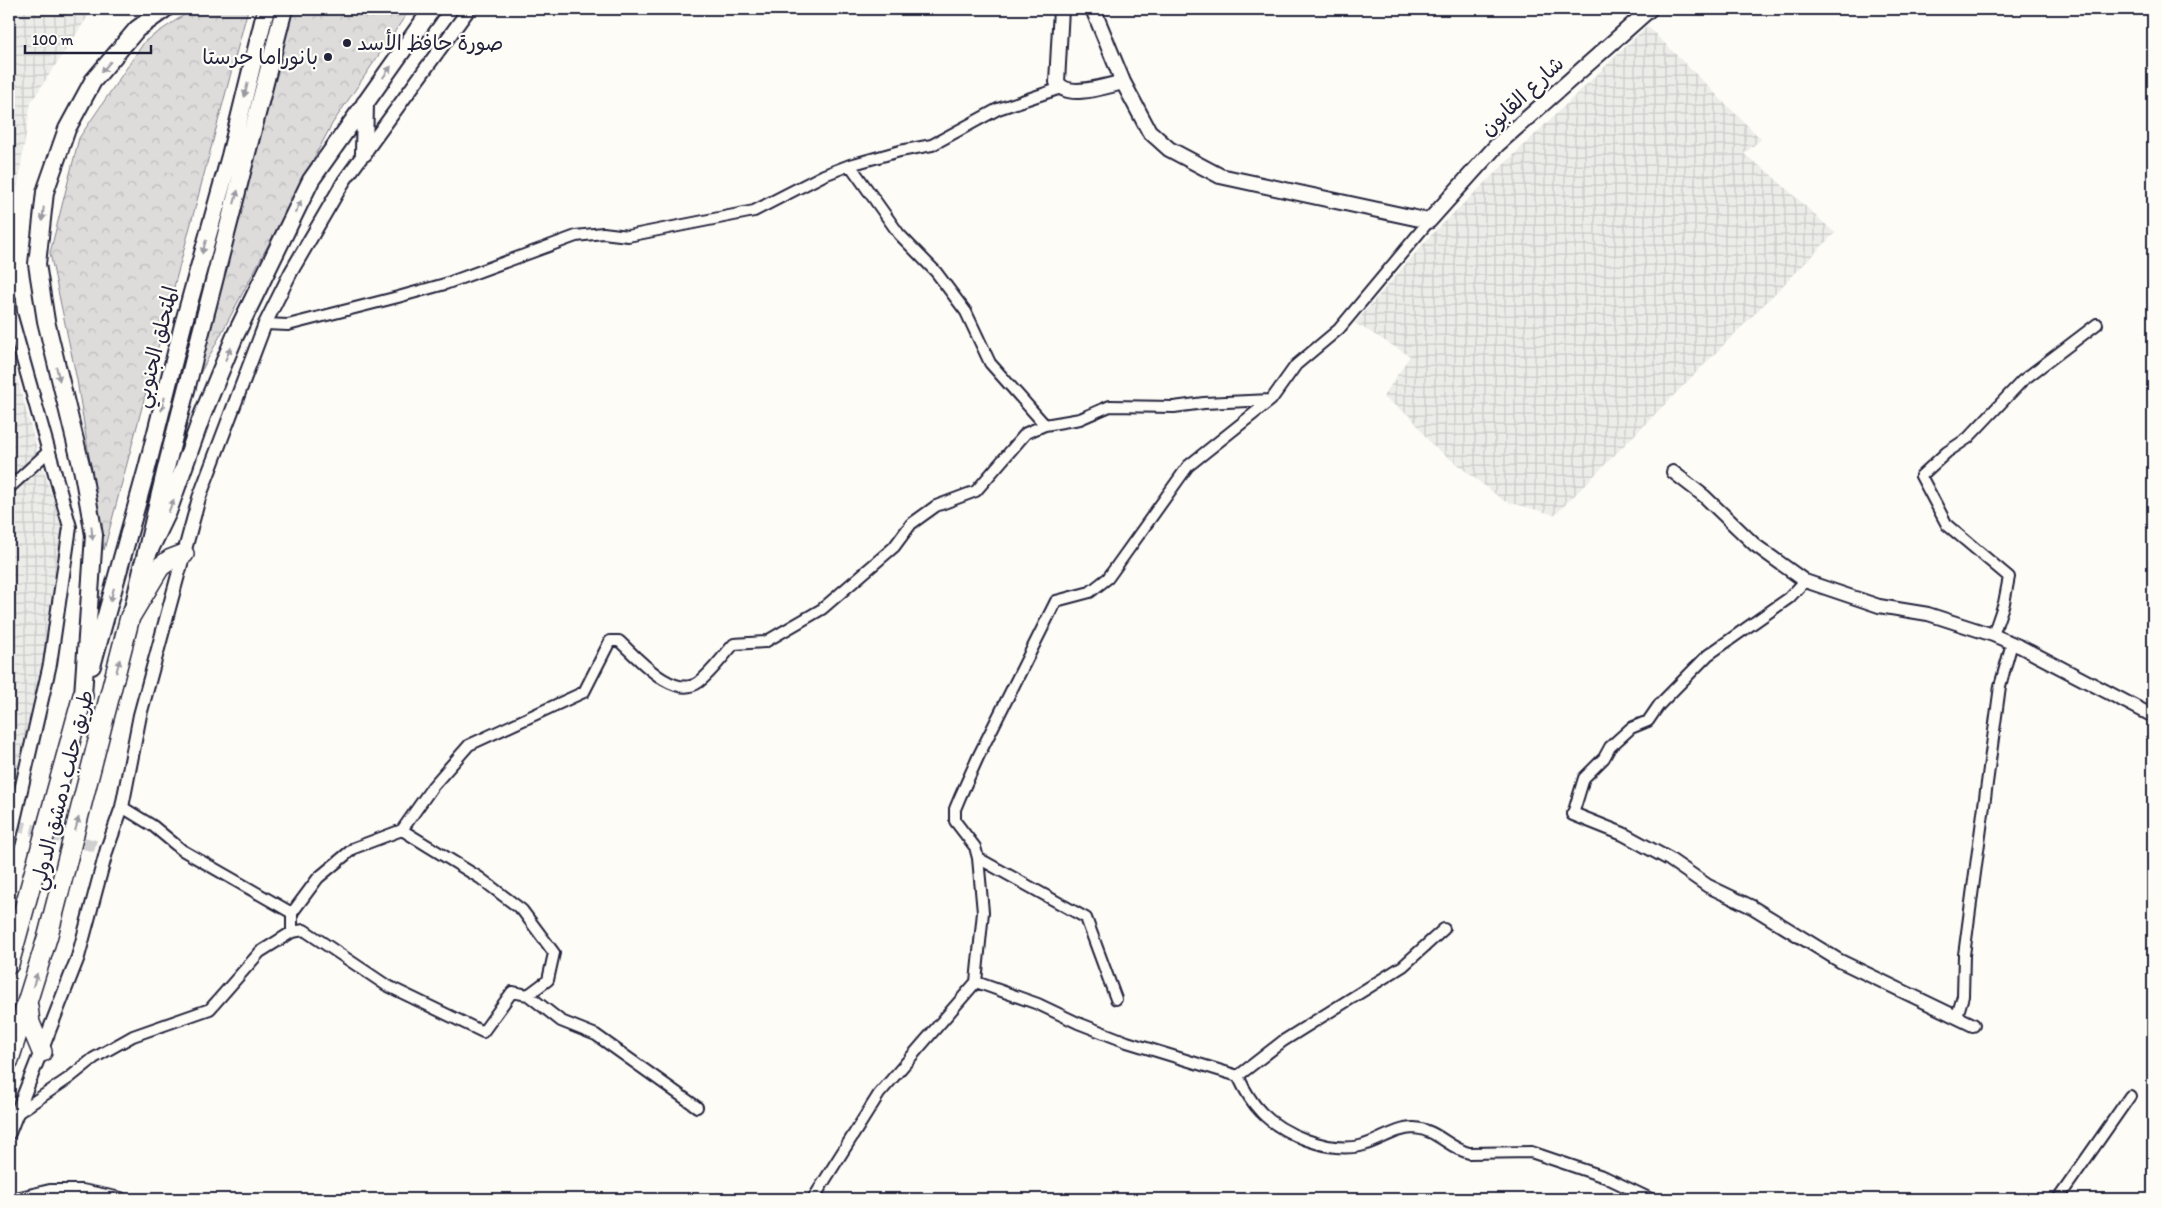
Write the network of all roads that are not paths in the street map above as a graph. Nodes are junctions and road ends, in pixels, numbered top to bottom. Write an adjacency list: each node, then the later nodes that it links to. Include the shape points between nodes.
1 (165, 9): 29 (highway, one-way to 29, via 138,29 93,82 67,128 45,192 37,264 46,321 83,473 94,535)
2 (266, 9): 29 (highway, المتحلق الجنوبي, one-way to 29, via 147,468)
3 (284, 9): 24 (highway, المتحلق الجنوبي, one-way to 3)
4 (432, 9): 11 (highway, one-way to 4)
5 (469, 9): 12 (street)
6 (1061, 9): 10 (main road, via 1057,82)
7 (1093, 9): 9 (main road)
8 (1650, 9): 14 (main road, شارع القابون, via 1497,145)
9 (1123, 82): 10 (main road, via 1071,92); 14 (main road, via 1149,131 1170,149 1220,176)
10 (1062, 88): 13 (street, via 998,109 932,145)
11 (365, 104): 12 (highway); 24 (highway, one-way to 11, via 168,512 235,336 311,180)
12 (364, 153): 16 (street, via 291,272)
13 (850, 165): 16 (street, via 754,210 628,236 603,233 576,236 417,292 288,325); 19 (street, via 899,234 936,272 966,312 990,363)
14 (1429, 220): 18 (street, via 1339,329 1296,365)
15 (9, 299): 20 (street, via 10,313)
16 (265, 324): 23 (street, via 199,498)
17 (2097, 324): 27 (street, via 2022,381 1968,438 1921,476 1947,525 2009,577)
18 (1271, 400): 19 (street, via 1174,407 1110,406 1080,419); 35 (street, via 1188,466 1108,578 1090,592 1056,601 979,755 956,809 955,821 975,847)
19 (1045, 426): 33 (street, via 1026,433 976,491 936,506 911,524 894,547 822,609 765,642 734,644 698,683 683,688 670,685 619,641 610,641 584,692 468,745)
20 (49, 450): 22 (street); 34 (street, via 70,526 50,664)
21 (1673, 472): 25 (street, via 1704,496 1755,545)
22 (9, 488)
23 (184, 554): 26 (highway, طريق حلب دمشق الدولي, via 160,567); 31 (street, via 140,715)
24 (142, 566): 26 (highway, المتحلق الجنوبي)
25 (1805, 581): 27 (street, via 1880,606 1928,614); 32 (street, via 1789,598 1708,656 1658,705 1648,721 1631,728 1610,748 1584,778)
26 (130, 617): 45 (highway, طريق حلب دمشق الدولي, one-way to 26)
27 (1993, 635): 28 (street)
28 (2012, 643): 30 (street); 46 (street, via 2000,686 1965,948 1963,996)
29 (83, 695): 36 (highway, طريق حلب دمشق الدولي)
30 (2153, 716)
31 (122, 807): 37 (street, via 153,826 182,850); 48 (street, via 107,849 78,957)
32 (1573, 814): 46 (street, via 1623,834 1840,961)
33 (402, 830): 37 (street, via 354,848 318,878); 43 (street, via 480,878 522,910 554,953 548,980)
34 (9, 842)
35 (978, 858): 42 (street, via 983,912); 44 (street, via 1086,918)
36 (26, 900): 38 (highway); 41 (highway, طريق حلب دمشق الدولي)
37 (292, 913): 40 (street)
38 (9, 924)
39 (1444, 929): 50 (street, via 1403,966 1282,1041)
40 (292, 932): 43 (street, via 304,930 386,985 483,1032 512,992); 53 (street, via 260,952 210,1008 133,1036 94,1058)
41 (9, 964)
42 (976, 982): 50 (street, via 1127,1042); 58 (street, via 878,1094)
43 (528, 995): 52 (street, via 561,1021 596,1035)
44 (1116, 999)
45 (28, 1004): 48 (highway, via 30,1023); 49 (highway, طريق حلب دمشق الدولي)
46 (1957, 1016): 47 (street)
47 (1972, 1025)
48 (42, 1052): 53 (street)
49 (9, 1060)
50 (1238, 1076): 59 (street, via 1252,1102 1272,1121 1287,1131 1324,1144 1347,1148 1359,1146 1400,1130 1416,1128 1430,1132 1460,1151 1531,1152 1548,1156 1605,1177)
51 (2130, 1096): 60 (street)
52 (697, 1107)
53 (19, 1112): 54 (street)
54 (9, 1133)
55 (30, 1198): 56 (street); 57 (street, via 50,1191 82,1190)
56 (16, 1199)
57 (121, 1199)
58 (813, 1199)
59 (1651, 1199)
60 (2058, 1199)

